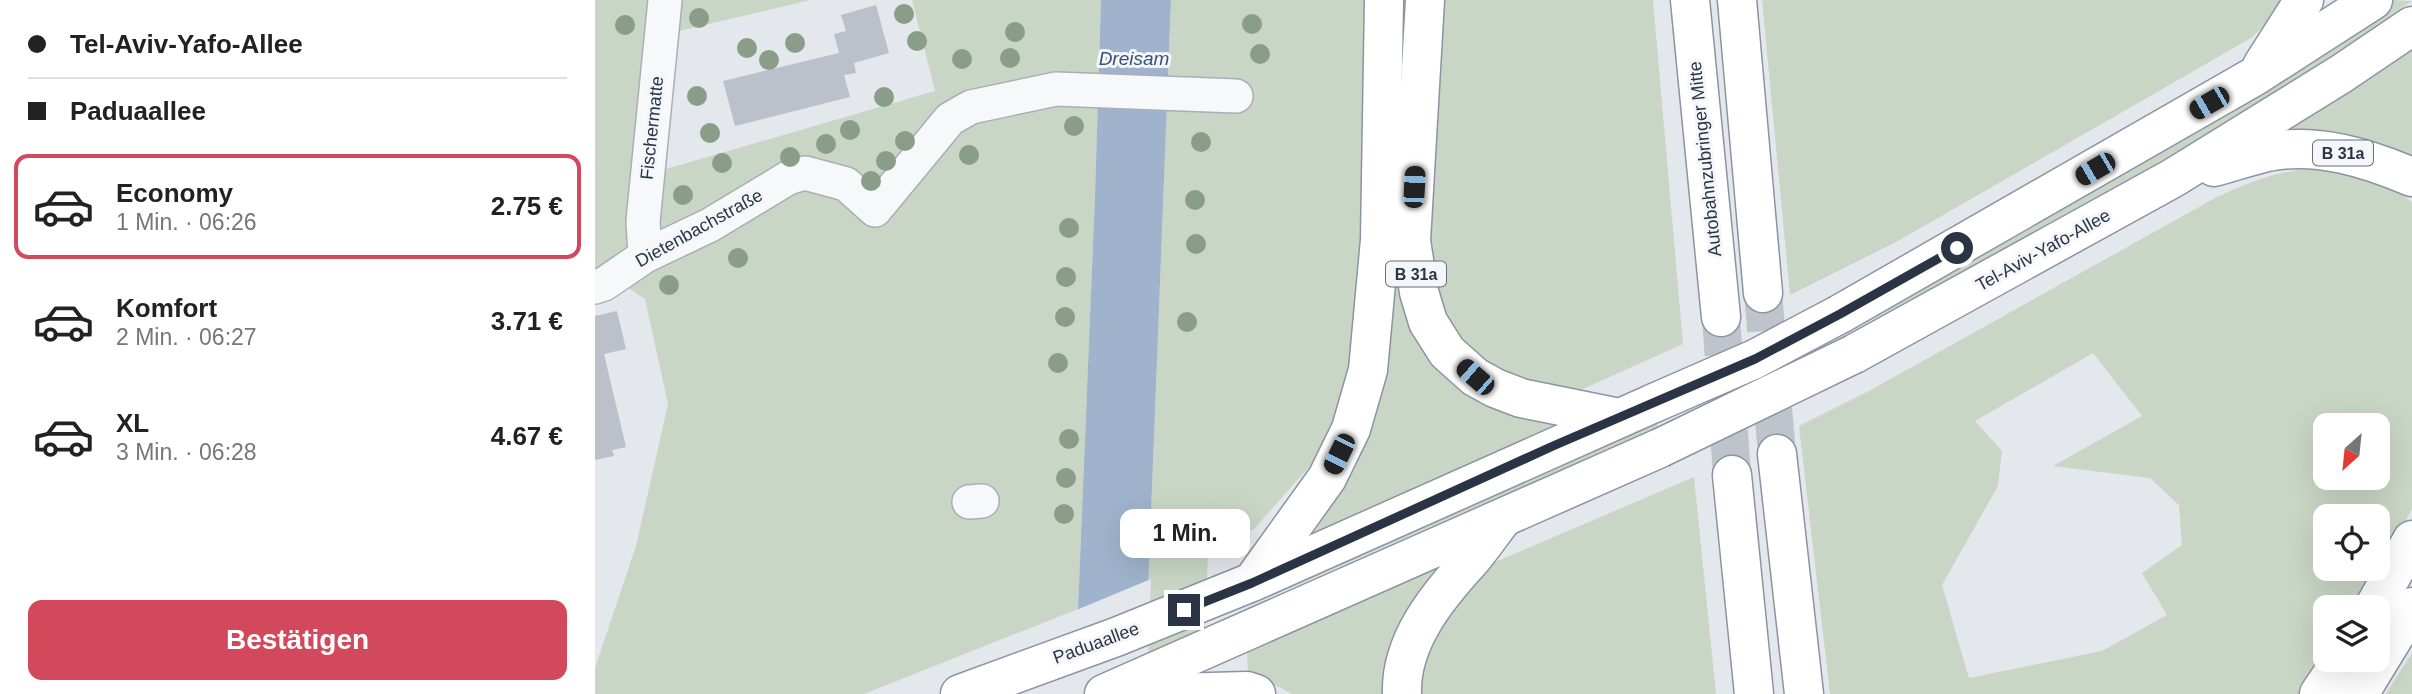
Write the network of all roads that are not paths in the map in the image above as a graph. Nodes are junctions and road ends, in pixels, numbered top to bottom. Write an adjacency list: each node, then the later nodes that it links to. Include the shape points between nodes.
1 (665, 0): 13 (street, Fischermatte, via 643,222)
2 (1384, 0): 22 (highway, via 1380,240 1368,370 1351,429 1327,478)
3 (1425, 0): 17 (highway, B 31a, via 1411,241 1428,322 1447,352 1495,388 1521,398)
4 (1690, 0): 16 (highway, Autobahnzubringer Mitte)
5 (1737, 0): 15 (highway)
6 (2304, 0): 9 (highway)
7 (2373, 0): 9 (highway)
8 (2412, 26): 12 (highway, Tel-Aviv-Yafo-Allee)
9 (2255, 76): 17 (highway, Paduaallee, bridge, via 1840,314 1755,359)
10 (1227, 96): 13 (street, Dietenbachstraße, via 1056,89 971,107 950,119 875,210 846,184 805,173)
11 (2412, 177): 12 (highway, B 31a, via 2368,159 2306,150 2270,151)
12 (2173, 178): 20 (highway, Tel-Aviv-Yafo-Allee, bridge, via 1854,354 1660,448)
13 (645, 256): 14 (street, Dietenbachstraße)
14 (595, 287)
15 (1763, 293)
16 (1721, 317)
17 (1619, 418): 22 (highway, Paduaallee)
18 (1777, 454): 32 (highway)
19 (1732, 475): 31 (highway)
20 (1505, 515): 27 (highway); 30 (highway, via 1420,626)
21 (2412, 540): 23 (highway)
22 (1252, 583): 26 (highway, Paduaallee)
23 (2381, 595)
24 (2412, 607): 34 (highway)
25 (2334, 672): 33 (highway)
26 (970, 690)
27 (1104, 694)
28 (1139, 694): 29 (highway)
29 (1257, 694)
30 (1402, 694)
31 (1753, 694)
32 (1804, 694)
33 (2319, 694)
34 (2359, 694)

